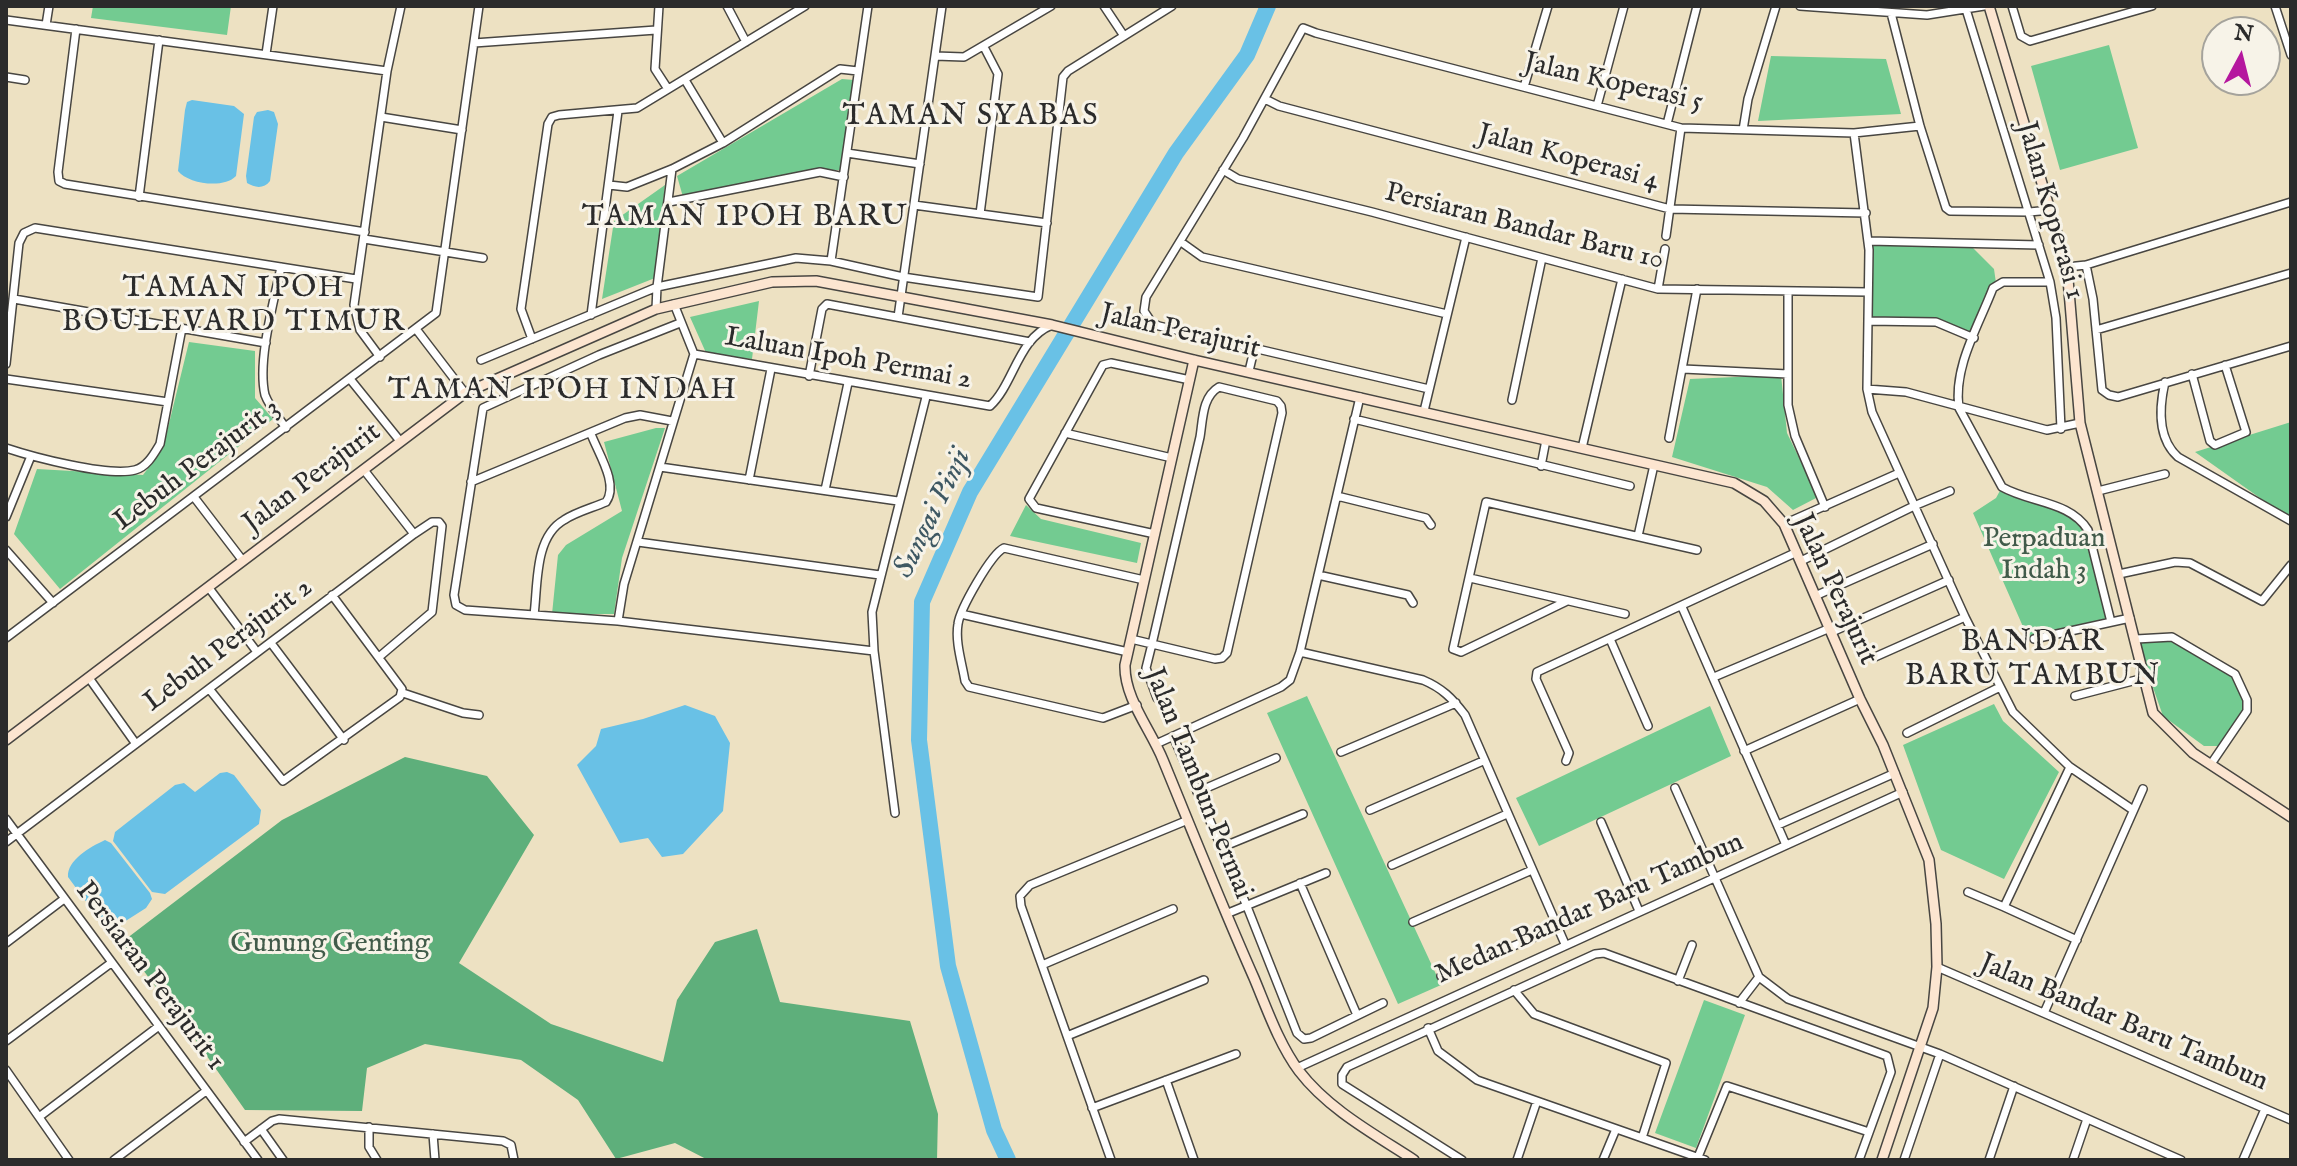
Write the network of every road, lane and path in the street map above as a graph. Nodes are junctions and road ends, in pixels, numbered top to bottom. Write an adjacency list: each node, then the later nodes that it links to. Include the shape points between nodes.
1 (49, 6): 25 (street)
2 (273, 6): 33 (street)
3 (401, 6): 36 (street)
4 (479, 6): 31 (street, Lebuh Perajurit 3)
5 (659, 6): 27 (street)
6 (727, 6): 30 (street)
7 (805, 6): 30 (street)
8 (868, 6): 37 (street)
9 (942, 6): 35 (street)
10 (1051, 6): 32 (street)
11 (1104, 6): 28 (street)
12 (1172, 6): 28 (street)
13 (1548, 6): 41 (street)
14 (1624, 6): 44 (street)
15 (1697, 6): 47 (street)
16 (1776, 6): 51 (street)
17 (1800, 6): 23 (street)
18 (1986, 6): 22 (street); 65 (street)
19 (2012, 6): 20 (street, via 2021,36 2030,41)
20 (2152, 6)
21 (2275, 6): 34 (street)
22 (1966, 8): 23 (street, via 1927,15); 66 (street, Jalan Koperasi 1)
23 (1891, 13): 48 (street)
24 (6, 20): 25 (street)
25 (46, 25): 26 (street)
26 (76, 29): 29 (street); 60 (street, via 57,177 65,184)
27 (656, 30): 31 (street); 42 (street, via 655,69)
28 (1124, 36): 69 (street, via 1063,77)
29 (159, 40): 33 (street); 60 (street)
30 (746, 42): 40 (street)
31 (474, 43): 50 (street, Lebuh Perajurit 3)
32 (984, 47): 35 (street, via 961,59); 68 (street, via 998,74)
33 (266, 54): 36 (street)
34 (2291, 55)
35 (935, 56): 55 (street)
36 (387, 71): 46 (street)
37 (858, 71): 53 (street, via 840,69); 54 (street)
38 (6, 77): 39 (street)
39 (25, 80)
40 (685, 80): 42 (street); 53 (street)
41 (1524, 87): 43 (street, Jalan Koperasi 5, via 1303,28); 44 (street, Jalan Koperasi 5)
42 (668, 89): 45 (street, via 637,108)
43 (1265, 99): 57 (street); 64 (street, Jalan Koperasi 4)
44 (1597, 106): 47 (street, Jalan Koperasi 5)
45 (618, 111): 59 (street); 108 (street, via 549,120 521,309)
46 (381, 117): 50 (street); 70 (street)
47 (1667, 124): 49 (street, Jalan Koperasi 5)
48 (1920, 126): 52 (street, Jalan Koperasi 5); 66 (street, via 1948,210)
49 (1681, 128): 51 (street, Jalan Koperasi 5); 64 (street)
50 (462, 130): 77 (street, Lebuh Perajurit 3)
51 (1743, 130): 52 (street, Jalan Koperasi 5)
52 (1854, 133): 67 (street)
53 (723, 143): 56 (street)
54 (847, 153): 55 (street); 58 (street)
55 (920, 164): 63 (street)
56 (672, 169): 59 (street, via 627,187); 61 (street)
57 (1223, 170): 72 (street, Persiaran Bandar Baru 10, via 1238,179); 74 (street)
58 (844, 177): 61 (street, via 820,172); 80 (street)
59 (609, 185): 99 (street)
60 (139, 197): 70 (street)
61 (669, 202): 89 (street)
62 (2291, 202): 81 (street)
63 (914, 205): 68 (street); 85 (street)
64 (1670, 209): 67 (street, Jalan Koperasi 4); 71 (street)
65 (2051, 210): 66 (street); 83 (street)
66 (2029, 212): 75 (street, Jalan Koperasi 1)
67 (1866, 213): 73 (street)
68 (980, 214): 69 (street)
69 (1047, 223): 85 (street, via 1038,297)
70 (364, 236): 77 (street); 86 (street)
71 (1666, 236)
72 (1466, 237): 79 (street, Persiaran Bandar Baru 10); 98 (street)
73 (1869, 241): 75 (street); 93 (street)
74 (1181, 242): 98 (street, via 1202,257); 112 (street, via 1144,304 1147,318)
75 (2039, 245): 88 (street, Jalan Koperasi 1)
76 (1665, 249): 90 (street)
77 (445, 252): 78 (street); 105 (street, Lebuh Perajurit 3, via 436,313)
78 (483, 258)
79 (1542, 258): 87 (street, Persiaran Bandar Baru 10); 137 (street)
80 (831, 261): 85 (street); 89 (street, via 796,258)
81 (2086, 265): 83 (street); 106 (street)
82 (281, 267): 86 (street); 95 (street, via 35,228 19,243); 110 (street)
83 (2067, 267): 143 (street)
84 (2291, 273): 106 (street)
85 (903, 277): 94 (street)
86 (356, 279): 114 (street, via 354,305 360,330)
87 (1622, 279): 90 (street, Persiaran Bandar Baru 10); 152 (street)
88 (2050, 282): 107 (street, via 2003,282 1993,288); 145 (street, Jalan Koperasi 1)
89 (657, 287): 97 (street); 99 (street)
90 (1658, 289): 91 (street, Persiaran Bandar Baru 10)
91 (1697, 289): 92 (street, Persiaran Bandar Baru 10); 121 (street)
92 (1788, 291): 93 (street, Persiaran Bandar Baru 10); 123 (street)
93 (1868, 292): 101 (street)
94 (901, 297): 96 (street, Jalan Perajurit, via 795,280 739,287); 100 (street); 103 (street, Jalan Perajurit)
95 (14, 299): 104 (street); 117 (street)
96 (674, 304): 97 (street, Jalan Perajurit); 102 (street)
97 (656, 309): 118 (street, Jalan Perajurit)
98 (1447, 314): 132 (street)
99 (591, 315): 108 (street)
100 (898, 317): 109 (street); 125 (street, via 825,305)
101 (1868, 321): 107 (street, via 1936,322); 133 (street)
102 (680, 323): 113 (street); 129 (street)
103 (1052, 325): 109 (street); 116 (street, Jalan Perajurit)
104 (182, 328): 110 (street); 138 (street)
105 (416, 329): 114 (street, Lebuh Perajurit 3); 134 (street)
106 (2096, 330): 130 (street, via 2102,390 2118,397)
107 (1974, 338): 139 (street, via 1961,370)
108 (532, 339): 115 (street)
109 (1030, 342): 135 (street, Laluan Ipoh Permai 2, via 994,403)
110 (266, 343): 144 (street, via 265,395)
111 (2290, 348): 119 (street)
112 (1254, 350): 122 (street); 132 (street)
113 (694, 354): 120 (street, Laluan Ipoh Permai 2); 142 (street)
114 (380, 357): 127 (street, Lebuh Perajurit 3)
115 (481, 360)
116 (1194, 360): 122 (street, Jalan Perajurit); 128 (street, Jalan Tambun Permai)
117 (6, 364)
118 (531, 364): 129 (street); 134 (street, Jalan Perajurit)
119 (2225, 365): 124 (street); 124 (street, via 2246,432 2215,445)
120 (771, 369): 125 (street, Laluan Ipoh Permai 2); 161 (street)
121 (1683, 369): 123 (street); 148 (street)
122 (1249, 371): 136 (street, Jalan Perajurit)
123 (1788, 374): 171 (street, via 1790,421)
124 (2192, 374): 130 (street)
125 (809, 376): 131 (street, Laluan Ipoh Permai 2)
126 (6, 379): 138 (street)
127 (350, 379): 144 (street, Lebuh Perajurit 3); 150 (street)
128 (1190, 380): 146 (street, via 1105,363); 154 (street, Jalan Tambun Permai)
129 (540, 382): 162 (street, via 483,408)
130 (2165, 382): 173 (street, via 2161,400 2168,448)
131 (848, 383): 135 (street, Laluan Ipoh Permai 2); 164 (street)
132 (1429, 389): 140 (street)
133 (1867, 389): 139 (street, via 1906,392); 159 (street)
134 (465, 393): 150 (street, Jalan Perajurit)
135 (926, 397): 169 (street)
136 (1360, 397): 140 (street, Jalan Perajurit); 141 (street)
137 (1512, 400)
138 (168, 402): 153 (street, via 160,444 136,470)
139 (1959, 408): 145 (street, via 2026,426); 205 (street, via 2002,487 2082,520)
140 (1424, 411): 149 (street, Jalan Perajurit)
141 (1354, 419): 156 (street); 167 (street)
142 (672, 421): 147 (street, via 640,415); 157 (street)
143 (2080, 423): 145 (street); 166 (street)
144 (286, 428): 168 (street, Lebuh Perajurit 3)
145 (2061, 429)
146 (1065, 433): 154 (street); 177 (street, via 1030,495 1032,506)
147 (591, 434): 162 (street); 201 (street, via 611,492 606,502 562,520 546,538)
148 (1669, 438)
149 (1546, 440): 152 (street, Jalan Perajurit); 156 (street)
150 (400, 441): 158 (street, Jalan Perajurit)
151 (6, 448): 153 (street)
152 (1582, 448): 155 (street, Jalan Perajurit)
153 (31, 456): 172 (street)
154 (1172, 458): 177 (street, Jalan Tambun Permai)
155 (1654, 465): 174 (street, Jalan Perajurit, via 1734,483 1764,501); 178 (street)
156 (1541, 466): 163 (street)
157 (660, 467): 161 (street); 179 (street)
158 (364, 470): 176 (street); 184 (street, Jalan Perajurit)
159 (1899, 473): 170 (street); 171 (street)
160 (2165, 474): 166 (street)
161 (749, 480): 164 (street)
162 (471, 482): 201 (street, via 454,600 465,610)
163 (1630, 486)
164 (825, 490): 169 (street)
165 (1950, 491): 170 (street)
166 (2098, 491): 186 (street)
167 (1337, 496): 175 (street, via 1426,518); 188 (street)
168 (194, 497): 184 (street); 196 (street, Lebuh Perajurit 3)
169 (898, 501): 187 (street)
170 (1914, 506): 180 (street); 183 (street)
171 (1825, 507): 174 (street)
172 (6, 517)
173 (2291, 521)
174 (1784, 524): 183 (street, Jalan Perajurit)
175 (1431, 525)
176 (414, 534): 193 (street, Lebuh Perajurit 2); 218 (street, via 432,522 442,526 432,613)
177 (1155, 534): 190 (street, Jalan Tambun Permai)
178 (1638, 536): 182 (street); 189 (street, via 1486,502)
179 (638, 542): 187 (street); 204 (street)
180 (1933, 544): 191 (street); 194 (street)
181 (6, 550): 196 (street)
182 (1697, 550)
183 (1799, 556): 194 (street, Jalan Perajurit); 198 (street)
184 (243, 561): 192 (street, Jalan Perajurit)
185 (2291, 565): 186 (street, via 2262,601 2190,563)
186 (2119, 574): 203 (street)
187 (880, 575): 214 (street, via 872,612)
188 (1318, 575): 197 (street, via 1408,595); 217 (street)
189 (1470, 578): 195 (street); 195 (street, via 1453,649 1461,652)
190 (1144, 580): 199 (street, via 1004,548); 208 (street, Jalan Tambun Permai)
191 (1949, 580): 202 (street); 206 (street)
192 (209, 588): 215 (street); 221 (street, Jalan Perajurit)
193 (332, 595): 212 (street, Lebuh Perajurit 2); 218 (street)
194 (1815, 596): 206 (street, Jalan Perajurit)
195 (1567, 601): 200 (street)
196 (53, 603): 207 (street, Lebuh Perajurit 3)
197 (1413, 603)
198 (1682, 607): 209 (street); 220 (street)
199 (961, 614): 216 (street); 230 (street, via 958,639 969,687 1103,718)
200 (1625, 614)
201 (534, 615): 204 (street)
202 (1965, 617): 219 (street); 223 (street)
203 (2130, 618): 205 (street); 211 (street)
204 (618, 621): 214 (street)
205 (2111, 622): 210 (street)
206 (1831, 630): 220 (street); 228 (street, Jalan Perajurit)
207 (6, 638)
208 (1131, 639): 213 (street); 216 (street, Jalan Tambun Permai)
209 (1610, 639): 232 (street); 243 (street, via 1539,671 1536,679 1569,753)
210 (2034, 639)
211 (2136, 639): 222 (street); 244 (street, via 2172,637 2235,674 2247,711)
212 (271, 643): 215 (street, Lebuh Perajurit 2); 236 (street)
213 (1152, 644): 213 (street, via 1209,395 1219,387 1279,403 1282,410 1225,656 1218,659); 227 (street, via 1146,668)
214 (874, 651): 253 (street)
215 (257, 652): 224 (street, Lebuh Perajurit 2)
216 (1128, 652): 230 (street, Jalan Tambun Permai, via 1125,675)
217 (1300, 652): 229 (street, via 1423,680); 234 (street, via 1284,686)
218 (379, 657): 225 (street)
219 (1875, 657)
220 (1714, 677): 239 (street)
221 (89, 678): 235 (street, Jalan Perajurit); 237 (street)
222 (2144, 678): 226 (street); 244 (street, via 2153,713)
223 (2000, 687): 233 (street); 245 (street, via 2013,712)
224 (210, 690): 236 (street, via 279,779 287,780); 237 (street, Lebuh Perajurit 2)
225 (403, 693): 231 (street); 236 (street)
226 (2075, 696)
227 (1157, 698)
228 (1860, 699): 239 (street); 246 (street, Jalan Perajurit)
229 (1456, 703): 240 (street); 242 (street)
230 (1137, 705): 238 (street, Jalan Tambun Permai)
231 (479, 715)
232 (1648, 726)
233 (1907, 733)
234 (1173, 736): 238 (street); 249 (street)
235 (6, 740)
236 (344, 740)
237 (136, 744): 261 (street, Lebuh Perajurit 2)
238 (1156, 744): 258 (street, Jalan Tambun Permai)
239 (1744, 751): 260 (street)
240 (1341, 752)
241 (1276, 758): 249 (street)
242 (1483, 761): 251 (street); 255 (street)
243 (1566, 761)
244 (2211, 764): 256 (street)
245 (2070, 767): 252 (street); 273 (street)
246 (1895, 773): 250 (street, Jalan Perajurit); 260 (street)
247 (1675, 788): 268 (street)
248 (2143, 789): 252 (street)
249 (1197, 792): 264 (street)
250 (1903, 792): 263 (street, Medan Bandar Baru Tambun); 285 (street, Jalan Perajurit, via 1929,860)
251 (1370, 810)
252 (2133, 810): 279 (street)
253 (895, 813)
254 (1303, 814): 264 (street)
255 (1507, 814): 265 (street); 266 (street)
256 (2291, 817)
257 (6, 819): 261 (street, Persiaran Perajurit 1)
258 (1188, 820): 276 (street, Jalan Tambun Permai); 284 (street, via 1022,892 1021,906)
259 (1601, 822): 275 (street)
260 (1778, 825): 263 (street)
261 (17, 834): 262 (street, Lebuh Perajurit 2); 271 (street, Persiaran Perajurit 1)
262 (6, 842)
263 (1786, 845): 268 (street, Medan Bandar Baru Tambun)
264 (1220, 848): 272 (street)
265 (1392, 865)
266 (1532, 870): 277 (street); 278 (street)
267 (1326, 873): 269 (street)
268 (1716, 877): 275 (street, Medan Bandar Baru Tambun); 287 (street)
269 (1300, 883): 272 (street); 294 (street)
270 (1968, 892): 273 (street)
271 (64, 899): 280 (street); 283 (street, Persiaran Perajurit 1)
272 (1246, 904): 276 (street); 294 (street, via 1297,1033 1311,1038)
273 (2004, 907): 279 (street)
274 (1173, 909): 284 (street)
275 (1639, 911): 281 (street, Medan Bandar Baru Tambun)
276 (1226, 914): 302 (street, Jalan Tambun Permai)
277 (1413, 922)
278 (1557, 928): 281 (street); 286 (street)
279 (2077, 940): 293 (street)
280 (6, 943)
281 (1565, 944): 302 (street, Medan Bandar Baru Tambun)
282 (1692, 945): 289 (street)
283 (111, 963): 295 (street, Persiaran Perajurit 1); 298 (street)
284 (1042, 965): 297 (street)
285 (1937, 967): 293 (street, Jalan Bandar Baru Tambun); 299 (street, Jalan Perajurit, via 1933,1008)
286 (1441, 976)
287 (1759, 977): 292 (street); 299 (street, via 1788,999)
288 (1204, 980): 297 (street)
289 (1678, 981): 290 (street, via 1604,953); 292 (street)
290 (1514, 990): 296 (street); 318 (street, via 1534,1014 1666,1063)
291 (1383, 1003): 294 (street)
292 (1739, 1003): 316 (street, via 1887,1056 1891,1072)
293 (2044, 1013): 309 (street, Jalan Bandar Baru Tambun)
294 (1357, 1015)
295 (159, 1026): 306 (street, Persiaran Perajurit 1); 310 (street)
296 (1428, 1028): 307 (street, via 1438,1051 1477,1080); 333 (street, via 1347,1067 1342,1084)
297 (1067, 1036): 308 (street)
298 (6, 1041)
299 (1921, 1047): 301 (street); 337 (street, Jalan Perajurit)
300 (1236, 1054): 304 (street)
301 (1940, 1054): 305 (street); 338 (street)
302 (1297, 1068): 332 (street, Jalan Tambun Permai, via 1334,1105)
303 (6, 1070): 310 (street)
304 (1166, 1080): 308 (street); 331 (street)
305 (2014, 1086): 311 (street); 339 (street)
306 (206, 1091): 319 (street, Persiaran Perajurit 1); 324 (street)
307 (1537, 1101): 315 (street); 334 (street)
308 (1092, 1108): 330 (street)
309 (2265, 1109): 312 (street, Jalan Bandar Baru Tambun); 343 (street)
310 (39, 1117): 323 (street)
311 (2087, 1119): 320 (street); 340 (street)
312 (2291, 1120)
313 (369, 1127): 314 (street, via 278,1119); 317 (street); 327 (street, via 369,1147)
314 (261, 1129): 319 (street); 326 (street)
315 (1616, 1129): 318 (street); 335 (street)
316 (1869, 1132): 322 (street, via 1732,1085 1724,1088); 336 (street)
317 (433, 1134): 328 (street); 329 (street, via 503,1141 511,1145)
318 (1642, 1138): 321 (street)
319 (244, 1142): 325 (street, Persiaran Perajurit 1)
320 (2161, 1150): 341 (street); 342 (street)
321 (1687, 1157): 322 (street)
322 (1702, 1159)
323 (69, 1160)
324 (114, 1160)
325 (258, 1160)
326 (283, 1160)
327 (377, 1160)
328 (435, 1160)
329 (514, 1160)
330 (1111, 1160)
331 (1194, 1160)
332 (1414, 1160)
333 (1462, 1160)
334 (1517, 1160)
335 (1603, 1160)
336 (1859, 1160)
337 (1882, 1160)
338 (1904, 1160)
339 (1989, 1160)
340 (2073, 1160)
341 (2158, 1160)
342 (2181, 1160)
343 (2243, 1160)

